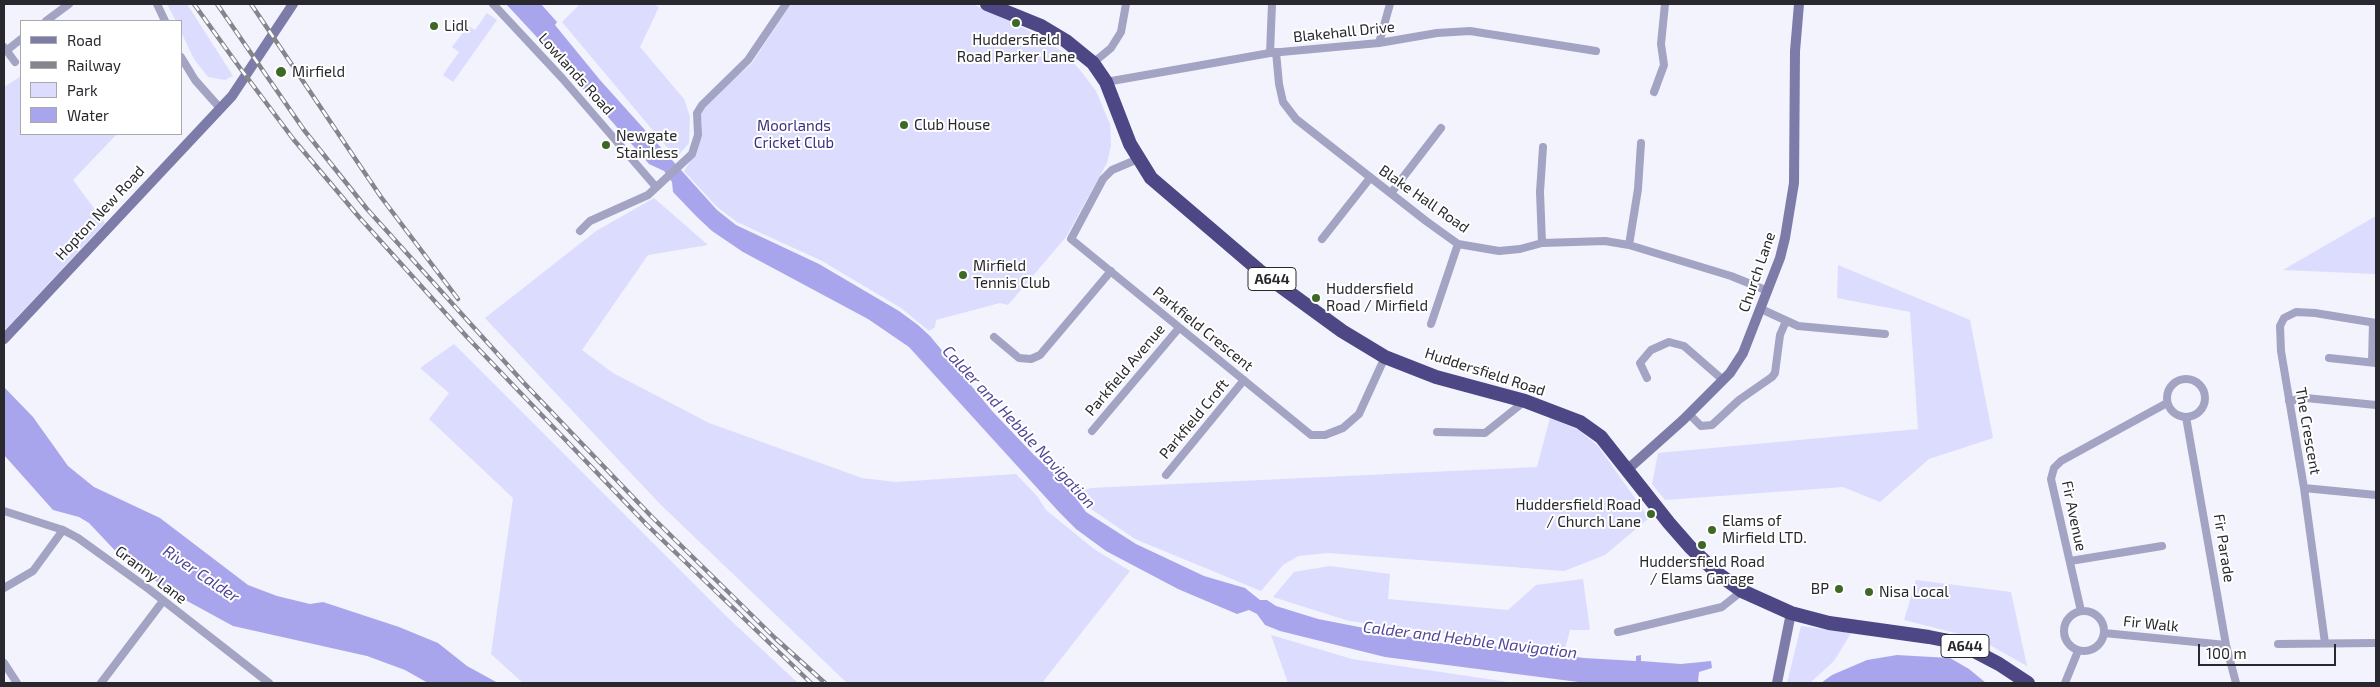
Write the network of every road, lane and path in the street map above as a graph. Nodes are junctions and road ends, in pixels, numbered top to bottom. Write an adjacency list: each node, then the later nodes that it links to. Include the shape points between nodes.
1 (69, 4): 12 (street)
2 (157, 4): 13 (street)
3 (293, 4): 24 (street, Hopton New Road, via 232,96)
4 (493, 4): 30 (street, Lowlands Road)
5 (786, 4): 30 (street, via 748,60 696,113 698,135 692,154)
6 (987, 4): 21 (highway, Huddersfield Road / A644, via 1042,26)
7 (1126, 4): 21 (street, via 1121,32 1112,48)
8 (1272, 4): 18 (street, Blake Hall Road)
9 (1390, 4): 15 (street)
10 (1665, 4): 23 (street, via 1661,44 1664,65)
11 (1799, 4): 38 (street, Church Lane, via 1795,51 1794,183 1785,238)
12 (47, 20)
13 (165, 20)
14 (20, 41): 16 (street)
15 (1379, 43): 17 (street, Blakehall Drive, via 1470,31 1585,52); 18 (street, Blakehall Drive)
16 (5, 49): 20 (street)
17 (1596, 51)
18 (1273, 53): 22 (street, Blakehall Drive); 29 (street, Blake Hall Road, via 1283,102 1296,119)
19 (182, 59): 24 (street, via 195,80)
20 (15, 62)
21 (1093, 63): 22 (highway, Huddersfield Road / A644)
22 (1106, 82): 28 (highway, Huddersfield Road / A644)
23 (1654, 92)
24 (219, 107): 46 (street, Hopton New Road)
25 (1441, 128): 31 (street)
26 (1641, 143): 36 (street)
27 (1544, 147): 34 (street, via 1540,192)
28 (1138, 158): 37 (street, Parkfield Crescent, via 1112,170 1103,180 1071,239); 47 (highway, Huddersfield Road / A644, via 1151,178 1262,272 1327,321)
29 (1370, 178): 31 (street, Blake Hall Road); 33 (street)
30 (656, 187): 32 (street, via 648,194 590,221)
31 (1391, 193): 35 (street, Blake Hall Road)
32 (580, 231)
33 (1322, 239)
34 (1542, 243): 35 (street, Blake Hall Road, via 1499,251); 36 (street, Blake Hall Road, via 1605,241)
35 (1458, 244): 42 (street)
36 (1629, 245): 38 (street, Blake Hall Road, via 1731,276)
37 (1111, 272): 43 (street, Parkfield Crescent); 45 (street, via 1040,355 1031,359 1019,358)
38 (1768, 291): 39 (street, Church Lane)
39 (1761, 309): 40 (street); 52 (street, Church Lane, via 1743,353)
40 (1786, 321): 44 (street, via 1798,326); 57 (street, via 1772,378 1709,426 1701,426)
41 (2375, 323): 49 (street); 53 (street, The Crescent, via 2315,313 2296,312 2284,318 2280,326 2281,351)
42 (1431, 324)
43 (1180, 328): 51 (street, Parkfield Crescent); 59 (street, Parkfield Avenue)
44 (1885, 334)
45 (994, 337)
46 (4, 339)
47 (1385, 357): 51 (street, Parkfield Crescent, via 1359,414 1343,428 1325,436 1311,435); 54 (highway, Huddersfield Road / A644, via 1436,377)
48 (2329, 358): 49 (street)
49 (2374, 363)
50 (1647, 378): 52 (street, via 1640,363 1651,350 1669,342 1684,346)
51 (1244, 380): 62 (street, Parkfield Croft)
52 (1723, 380): 57 (street, Church Lane)
53 (2289, 400): 56 (street, via 2306,398); 63 (street, The Crescent)
54 (1525, 401): 60 (street, via 1485,433); 61 (highway, Huddersfield Road / A644, via 1580,422 1601,437)
55 (2167, 402): 58 (street, via 2174,413); 58 (street, via 2168,391 2175,382 2186,379 2197,382 2204,392 2205,404 2198,414); 68 (street, Fir Avenue, via 2061,461 2054,468 2051,479)
56 (2376, 406)
57 (1690, 414): 61 (street, Church Lane)
58 (2186, 417): 79 (street, Fir Parade)
59 (1092, 431)
60 (1437, 432)
61 (1627, 470): 70 (highway, Huddersfield Road / A644, via 1690,547)
62 (1166, 475)
63 (2304, 488): 64 (street); 76 (street, The Crescent)
64 (2376, 495)
65 (4, 511): 66 (street, Granny Lane)
66 (63, 530): 69 (street, via 33,571); 71 (street, Granny Lane)
67 (2162, 546): 68 (street)
68 (2070, 561): 72 (street, Fir Avenue)
69 (4, 588)
70 (1742, 592): 73 (highway, Huddersfield Road / A644); 74 (street, via 1722,607)
71 (163, 601): 83 (street); 84 (street, Granny Lane)
72 (2081, 611): 75 (street, via 2098,616); 80 (street, via 2069,618 2064,630 2067,643)
73 (1791, 613): 85 (street); 86 (highway, Huddersfield Road / A644, via 1959,643)
74 (1618, 632)
75 (2104, 633): 79 (street, Fir Walk); 80 (street, via 2096,648)
76 (2325, 643): 77 (street); 78 (street)
77 (2376, 643)
78 (2278, 644)
79 (2226, 645): 88 (street, Fir Parade)
80 (2078, 651): 87 (street)
81 (4, 663): 82 (street)
82 (16, 683)
83 (101, 683)
84 (269, 683)
85 (1777, 683)
86 (2028, 683)
87 (2066, 683)
88 (2236, 683)

